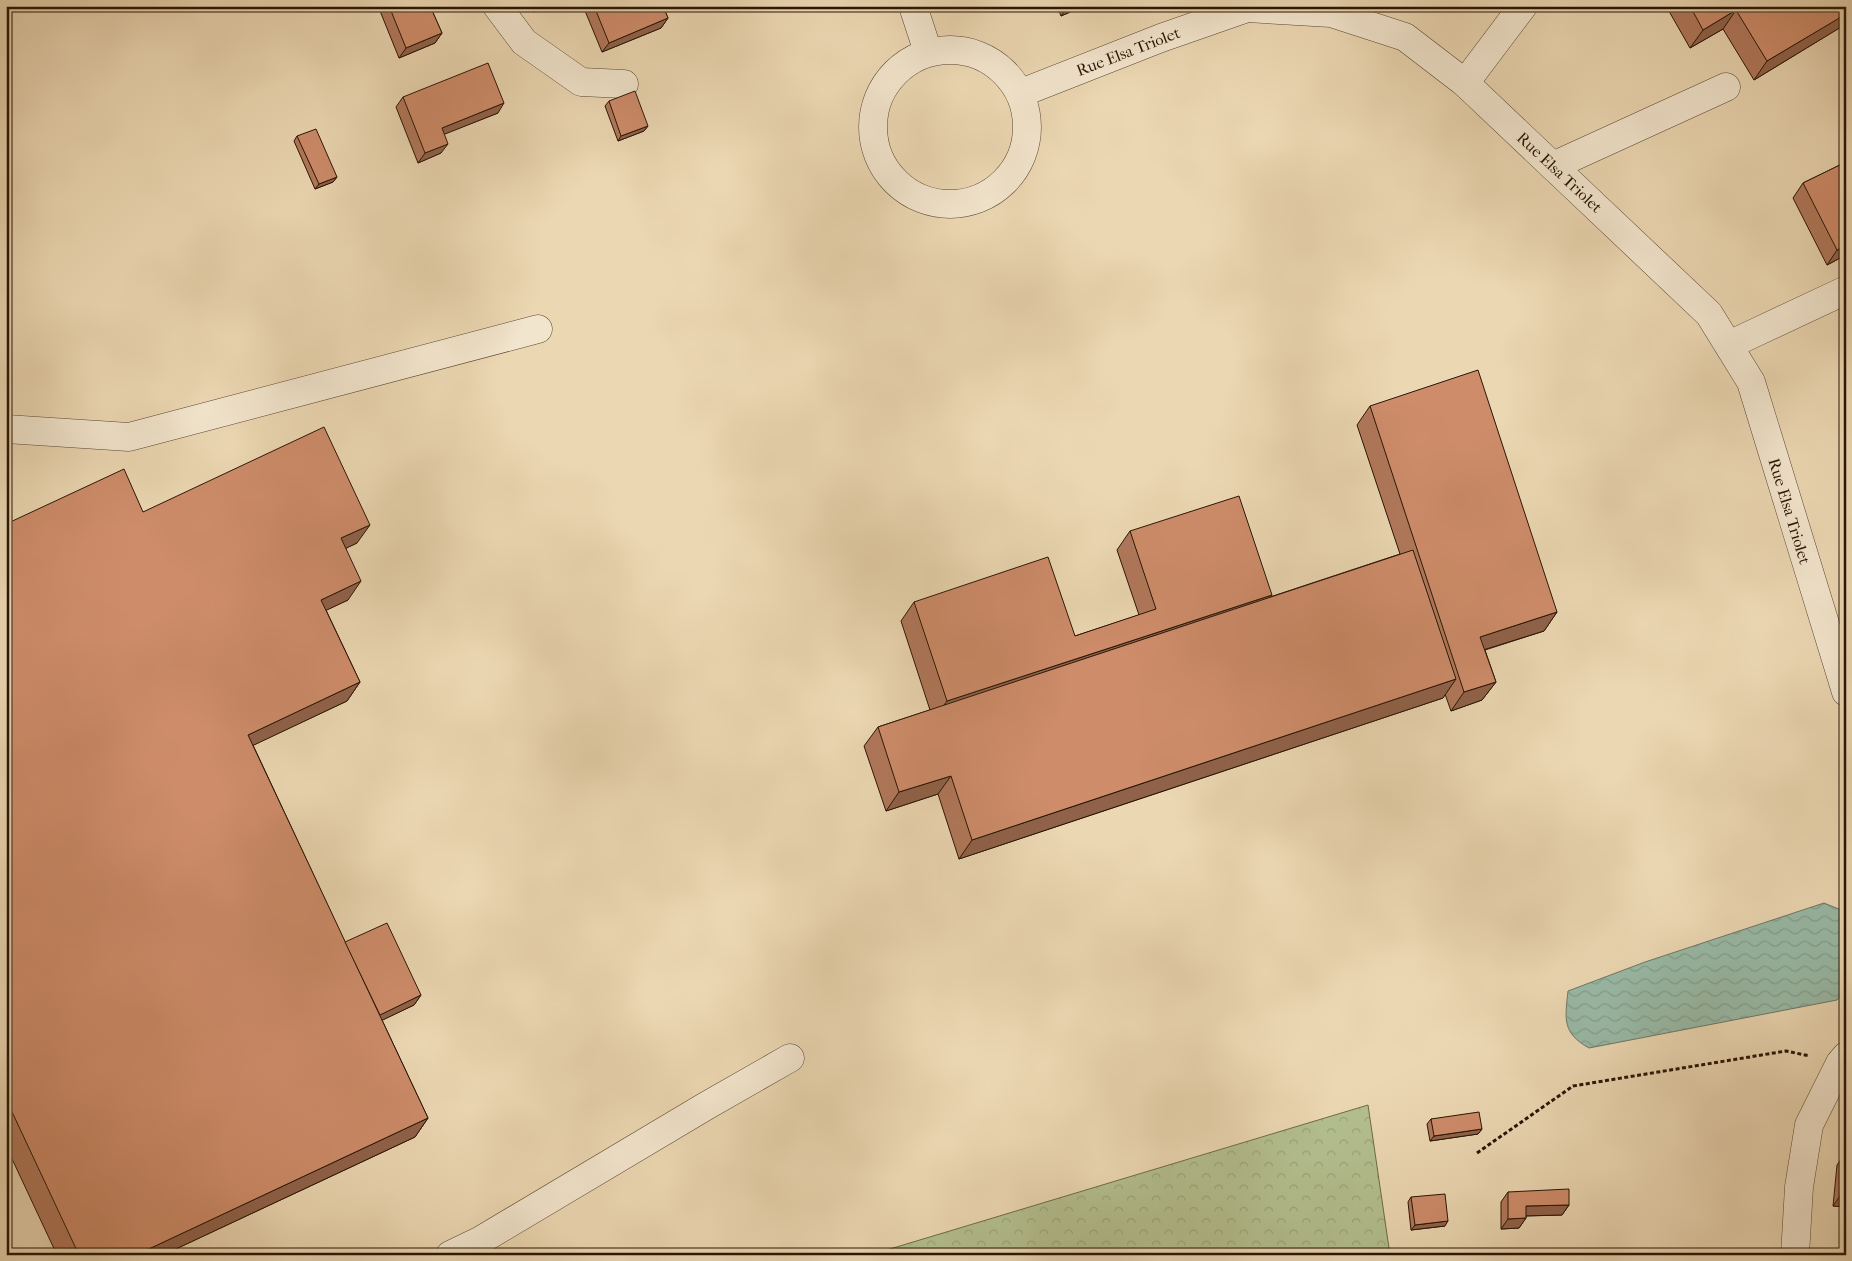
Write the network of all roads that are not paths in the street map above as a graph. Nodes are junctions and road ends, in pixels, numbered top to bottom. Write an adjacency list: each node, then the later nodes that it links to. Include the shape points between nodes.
1 (497, 6): 7 (street, via 524,42 581,82)
2 (914, 6): 5 (street)
3 (1523, 6): 6 (street)
4 (1332, 10): 6 (street, Rue Elsa Triolet, via 1405,37); 9 (street, Rue Elsa Triolet, via 1247,8)
5 (928, 52): 9 (street, via 955,49 982,56 1005,70); 9 (street, via 903,65 884,86 874,112 873,140 882,166 908,193 942,205 979,200 1009,179 1026,147 1028,119)
6 (1465, 83): 10 (street, Rue Elsa Triolet)
7 (624, 84)
8 (1726, 87): 10 (street)
9 (1021, 92)
10 (1553, 166): 13 (street, Rue Elsa Triolet, via 1710,314)
11 (1846, 290): 13 (street)
12 (538, 329): 14 (street, via 129,437)
13 (1729, 345): 15 (street, Rue Elsa Triolet, via 1751,382)
14 (6, 429)
15 (1846, 692)
16 (790, 1058): 18 (street, via 482,1240)
17 (1843, 1059): 19 (street, via 1809,1125 1798,1187)
18 (450, 1255)
19 (1795, 1255)

